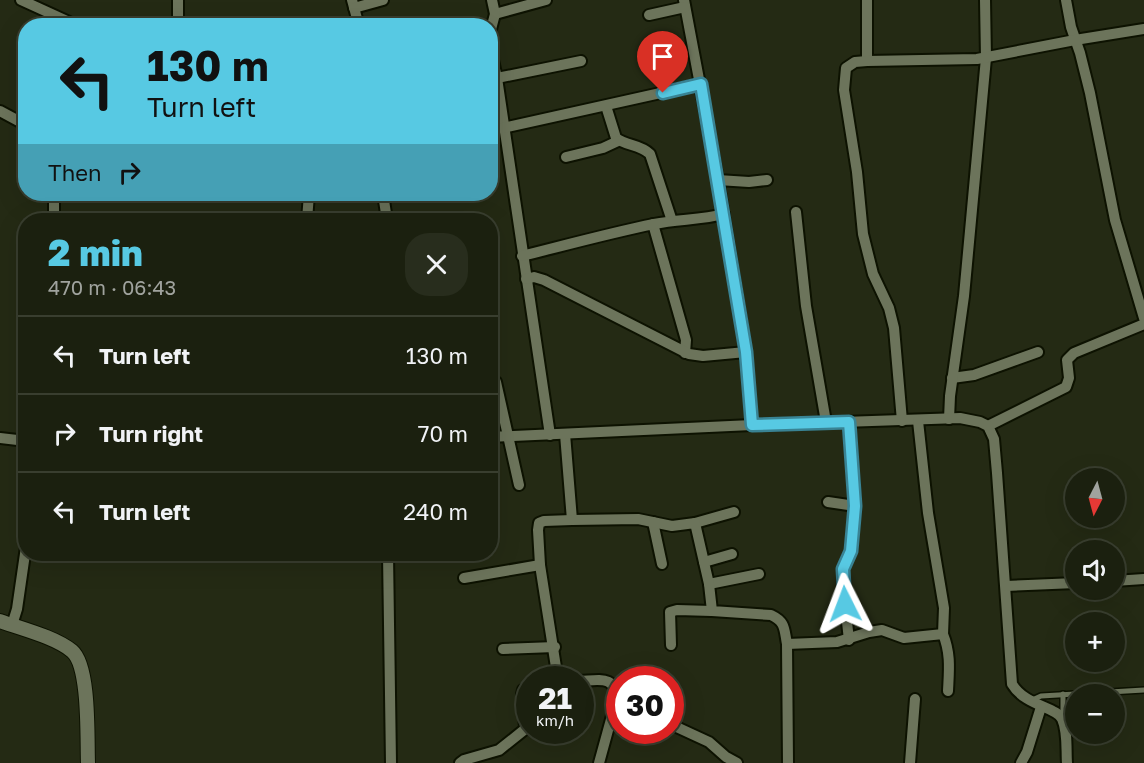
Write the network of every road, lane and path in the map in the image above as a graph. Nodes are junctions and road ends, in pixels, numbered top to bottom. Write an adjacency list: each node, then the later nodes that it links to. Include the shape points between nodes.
1 (178, 0): 14 (street)
2 (383, 0): 10 (street)
3 (492, 0): 11 (street)
4 (546, 0): 11 (street)
5 (867, 0): 20 (street)
6 (985, 0): 18 (street)
7 (1066, 0): 17 (street)
8 (25, 1): 13 (street)
9 (685, 3): 12 (street); 22 (street)
10 (353, 4)
11 (495, 15): 15 (street)
12 (649, 15)
13 (60, 18)
14 (178, 18)
15 (494, 18)
16 (1144, 29): 17 (street)
17 (1075, 40): 18 (street); 38 (street, via 1090,93 1115,220)
18 (986, 58): 20 (street); 43 (street, via 964,296)
19 (581, 61): 21 (street)
20 (867, 61): 46 (street, via 846,68 844,90 867,255 894,328)
21 (498, 78)
22 (701, 84): 24 (street); 30 (street)
23 (498, 86): 27 (street)
24 (606, 106): 27 (street); 28 (street)
25 (0, 111): 26 (street)
26 (18, 121)
27 (503, 128): 36 (street)
28 (618, 141): 29 (street); 34 (street, via 650,154)
29 (566, 157)
30 (718, 180): 31 (street); 33 (street)
31 (767, 180)
32 (796, 212): 48 (street, via 806,306)
33 (724, 214): 34 (street); 40 (street)
34 (672, 221): 35 (street)
35 (653, 224): 36 (street); 42 (street, via 686,340)
36 (522, 256): 37 (street)
37 (526, 279): 42 (street, via 544,280); 53 (street)
38 (1144, 318)
39 (1144, 324): 51 (street, via 1074,353 1067,360 1066,387)
40 (746, 352): 42 (street, via 703,356); 50 (street)
41 (1038, 352): 43 (street, via 974,375)
42 (686, 353)
43 (952, 378): 45 (street)
44 (498, 392): 55 (street)
45 (949, 419): 47 (street); 51 (street)
46 (902, 421): 47 (street); 49 (street)
47 (918, 421): 80 (street, via 944,608)
48 (826, 422): 49 (street); 50 (street)
49 (849, 422): 60 (street)
50 (752, 425): 52 (street)
51 (988, 426): 77 (street, via 994,439)
52 (565, 434): 53 (street); 62 (street)
53 (550, 435): 55 (street)
54 (498, 437): 55 (street)
55 (507, 437): 58 (street)
56 (0, 438): 57 (street)
57 (18, 440)
58 (519, 485)
59 (828, 502): 60 (street)
60 (855, 506): 81 (street, via 851,551 843,569)
61 (734, 512): 64 (street)
62 (572, 520): 63 (street); 70 (street, via 539,524)
63 (653, 522): 64 (street, via 672,526); 69 (street)
64 (695, 523): 68 (street)
65 (732, 554): 68 (street)
66 (24, 561): 79 (street, via 17,609)
67 (388, 561): 98 (street)
68 (704, 562): 76 (street)
69 (662, 564)
70 (540, 565): 72 (street); 84 (street)
71 (759, 574): 76 (street)
72 (464, 578)
73 (1144, 579): 74 (street)
74 (1125, 580)
75 (1065, 583): 77 (street)
76 (709, 584): 78 (street)
77 (1006, 586): 91 (street, via 1012,684)
78 (712, 612): 82 (street, via 771,615 784,626); 83 (street, via 670,612)
79 (6, 623): 97 (street, via 68,648 80,661)
80 (943, 634): 81 (street, via 904,638 882,630); 88 (street, via 950,659)
81 (849, 640): 82 (street)
82 (787, 644): 102 (street)
83 (671, 645)
84 (555, 647): 85 (street); 86 (street)
85 (503, 649)
86 (557, 666)
87 (1144, 690): 89 (lane)
88 (948, 691)
89 (1063, 694): 91 (lane, via 1041,696); 93 (lane)
90 (915, 699): 103 (street)
91 (1030, 702): 92 (street)
92 (1041, 707): 93 (street, via 1058,713); 104 (street)
93 (1062, 719): 105 (street)
94 (684, 730): 101 (street, via 710,742)
95 (516, 736): 99 (street, via 499,750)
96 (606, 740): 100 (street)
97 (88, 763)
98 (391, 763)
99 (460, 763)
100 (599, 763)
101 (737, 763)
102 (788, 763)
103 (910, 763)
104 (1021, 763)
105 (1067, 763)

